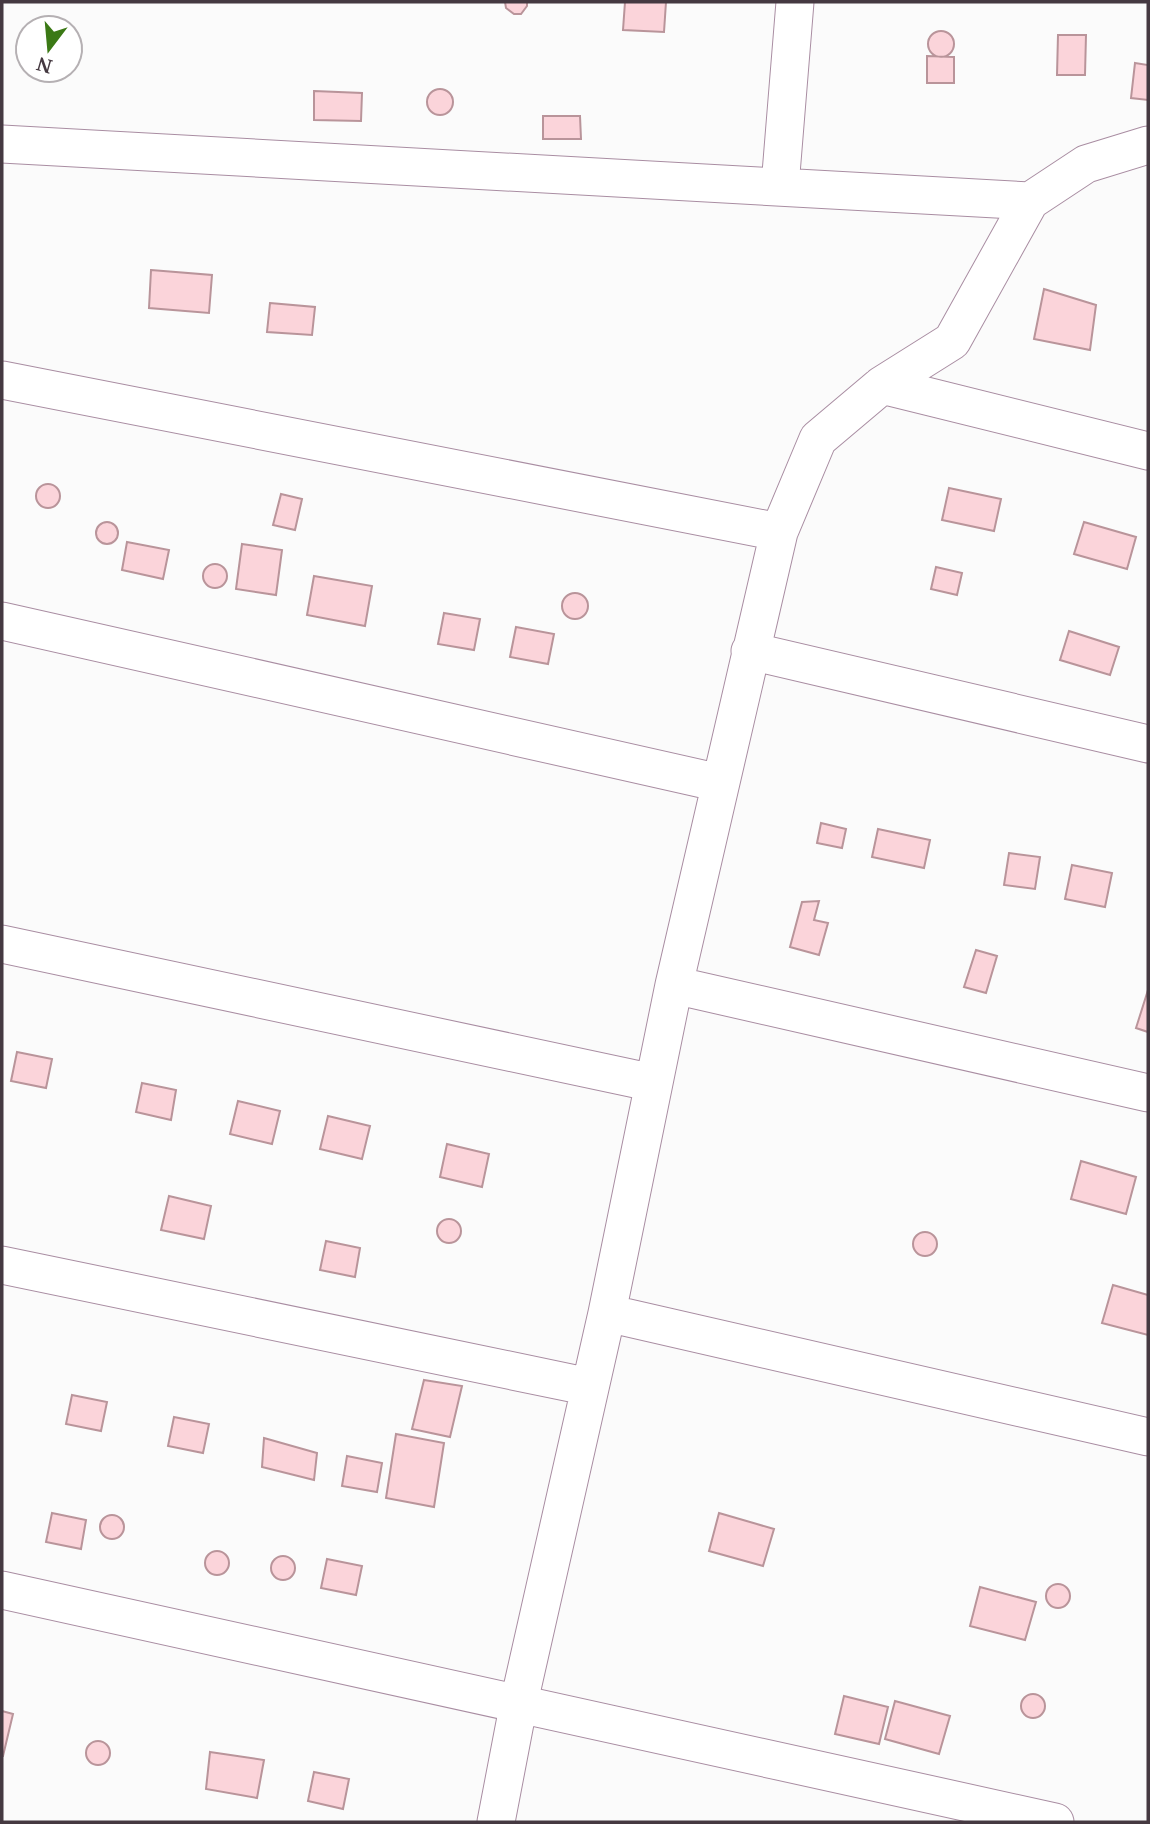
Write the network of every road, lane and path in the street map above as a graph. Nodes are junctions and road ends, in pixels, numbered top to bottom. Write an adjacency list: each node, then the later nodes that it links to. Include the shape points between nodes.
1 (795, 2): 4 (street)
2 (2, 144): 4 (street)
3 (1148, 145): 5 (street, via 1086,163)
4 (779, 186): 5 (street)
5 (1030, 201): 7 (street, via 952,341)
6 (2, 380): 9 (street)
7 (882, 385): 8 (street); 9 (street, via 818,439)
8 (1148, 450)
9 (779, 532): 11 (street)
10 (2, 621): 13 (street)
11 (750, 651): 12 (street); 13 (street)
12 (1148, 744)
13 (720, 783): 15 (street)
14 (2, 944): 16 (street)
15 (674, 985): 16 (street); 17 (street)
16 (654, 1083): 19 (street)
17 (1148, 1094)
18 (2, 1265): 20 (street)
19 (607, 1313): 20 (street); 21 (street)
20 (590, 1387): 23 (street)
21 (1148, 1437)
22 (2, 1590): 23 (street)
23 (519, 1702): 24 (street); 25 (street)
24 (496, 1822)
25 (1055, 1822)

